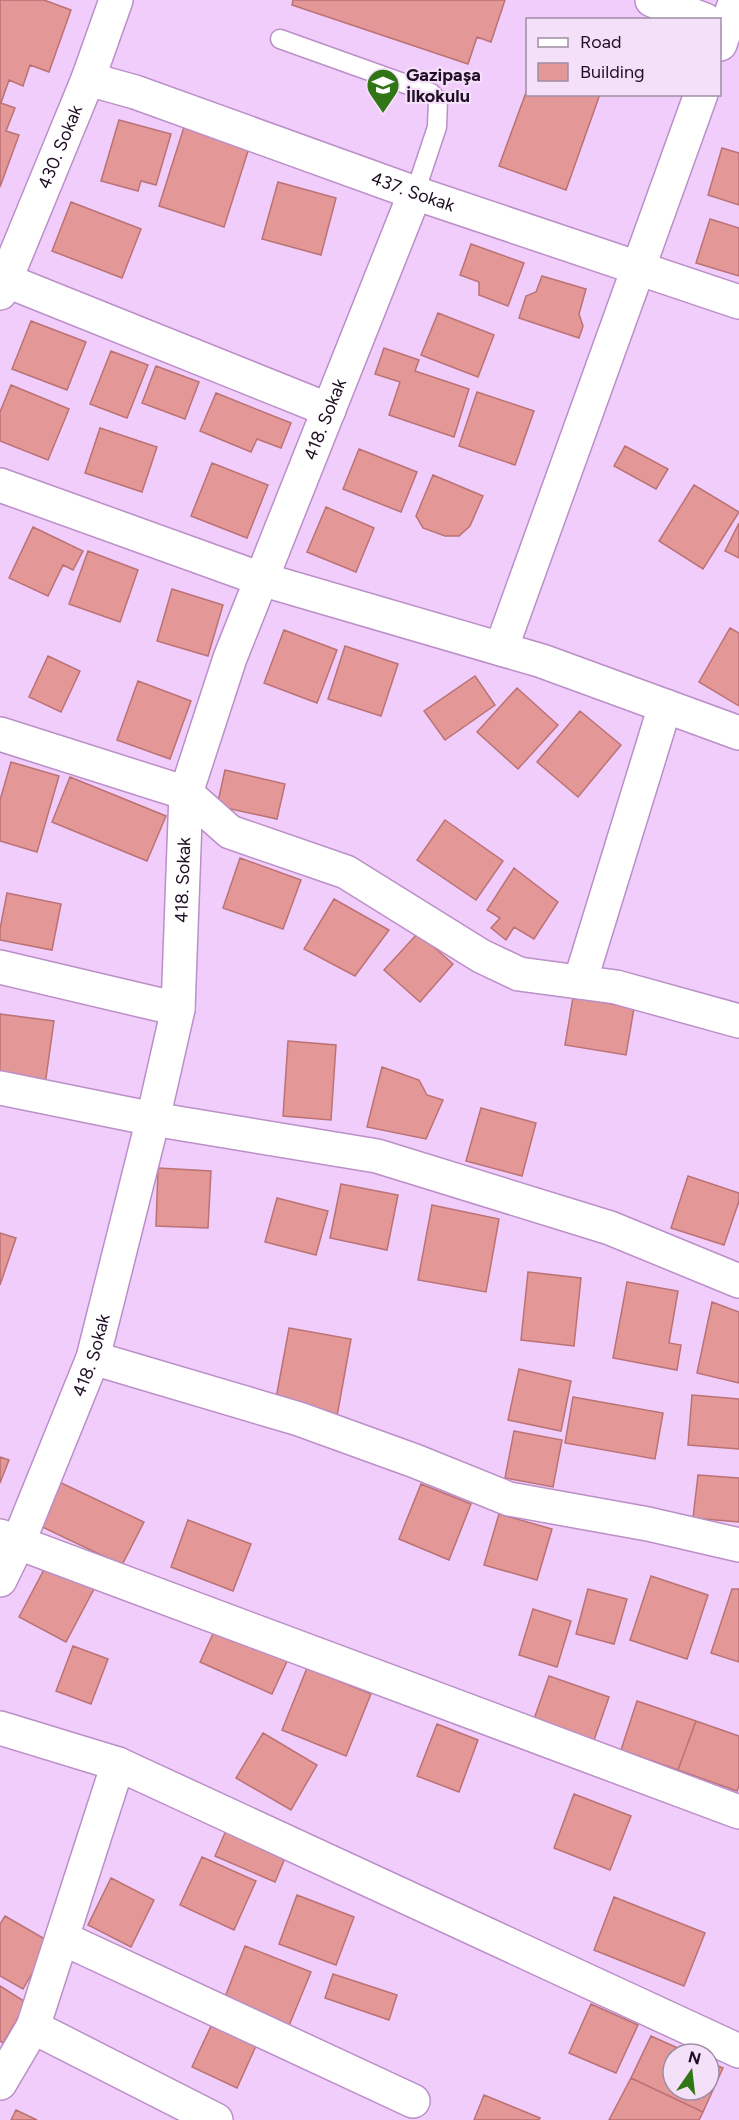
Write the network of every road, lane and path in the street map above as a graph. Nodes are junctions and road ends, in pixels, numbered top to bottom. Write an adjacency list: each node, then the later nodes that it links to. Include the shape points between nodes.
1 (116, 0): 5 (street, 430. Sokak)
2 (652, 0): 3 (street)
3 (706, 18)
4 (280, 39): 7 (lane, via 431,93 438,100 437,127)
5 (88, 79): 7 (street, 437. Sokak, via 135,92); 9 (street, 430. Sokak)
6 (700, 96): 8 (street)
7 (415, 193): 8 (street, 437. Sokak); 11 (street, 418. Sokak)
8 (639, 268): 10 (street, 437. Sokak); 14 (street)
9 (3, 287): 11 (street)
10 (739, 302)
11 (329, 410): 13 (street, 418. Sokak)
12 (0, 485): 13 (street)
13 (261, 579): 14 (street); 18 (street, 418. Sokak, via 230,658)
14 (501, 649): 15 (street)
15 (665, 706): 16 (street); 20 (street)
16 (739, 733)
17 (0, 734): 18 (street)
18 (186, 793): 20 (street, via 231,832 346,872 481,956 519,974); 21 (street, 418. Sokak)
19 (0, 967): 21 (street)
20 (580, 982): 22 (street, via 616,987)
21 (178, 1009): 24 (street, 418. Sokak)
22 (739, 1021)
23 (0, 1088): 24 (street)
24 (153, 1119): 25 (street, via 377,1156 610,1228); 26 (street, 418. Sokak)
25 (739, 1281)
26 (93, 1358): 27 (street, 418. Sokak); 28 (street, via 299,1419 509,1499)
27 (9, 1539): 29 (street, 418. Sokak); 32 (street)
28 (739, 1545)
29 (0, 1580)
30 (0, 1728): 31 (street)
31 (118, 1764): 33 (street); 35 (street)
32 (739, 1812)
33 (62, 1938): 34 (street); 37 (street)
34 (33, 2027): 36 (street); 38 (street)
35 (739, 2051)
36 (0, 2083)
37 (413, 2101)
38 (216, 2120)

